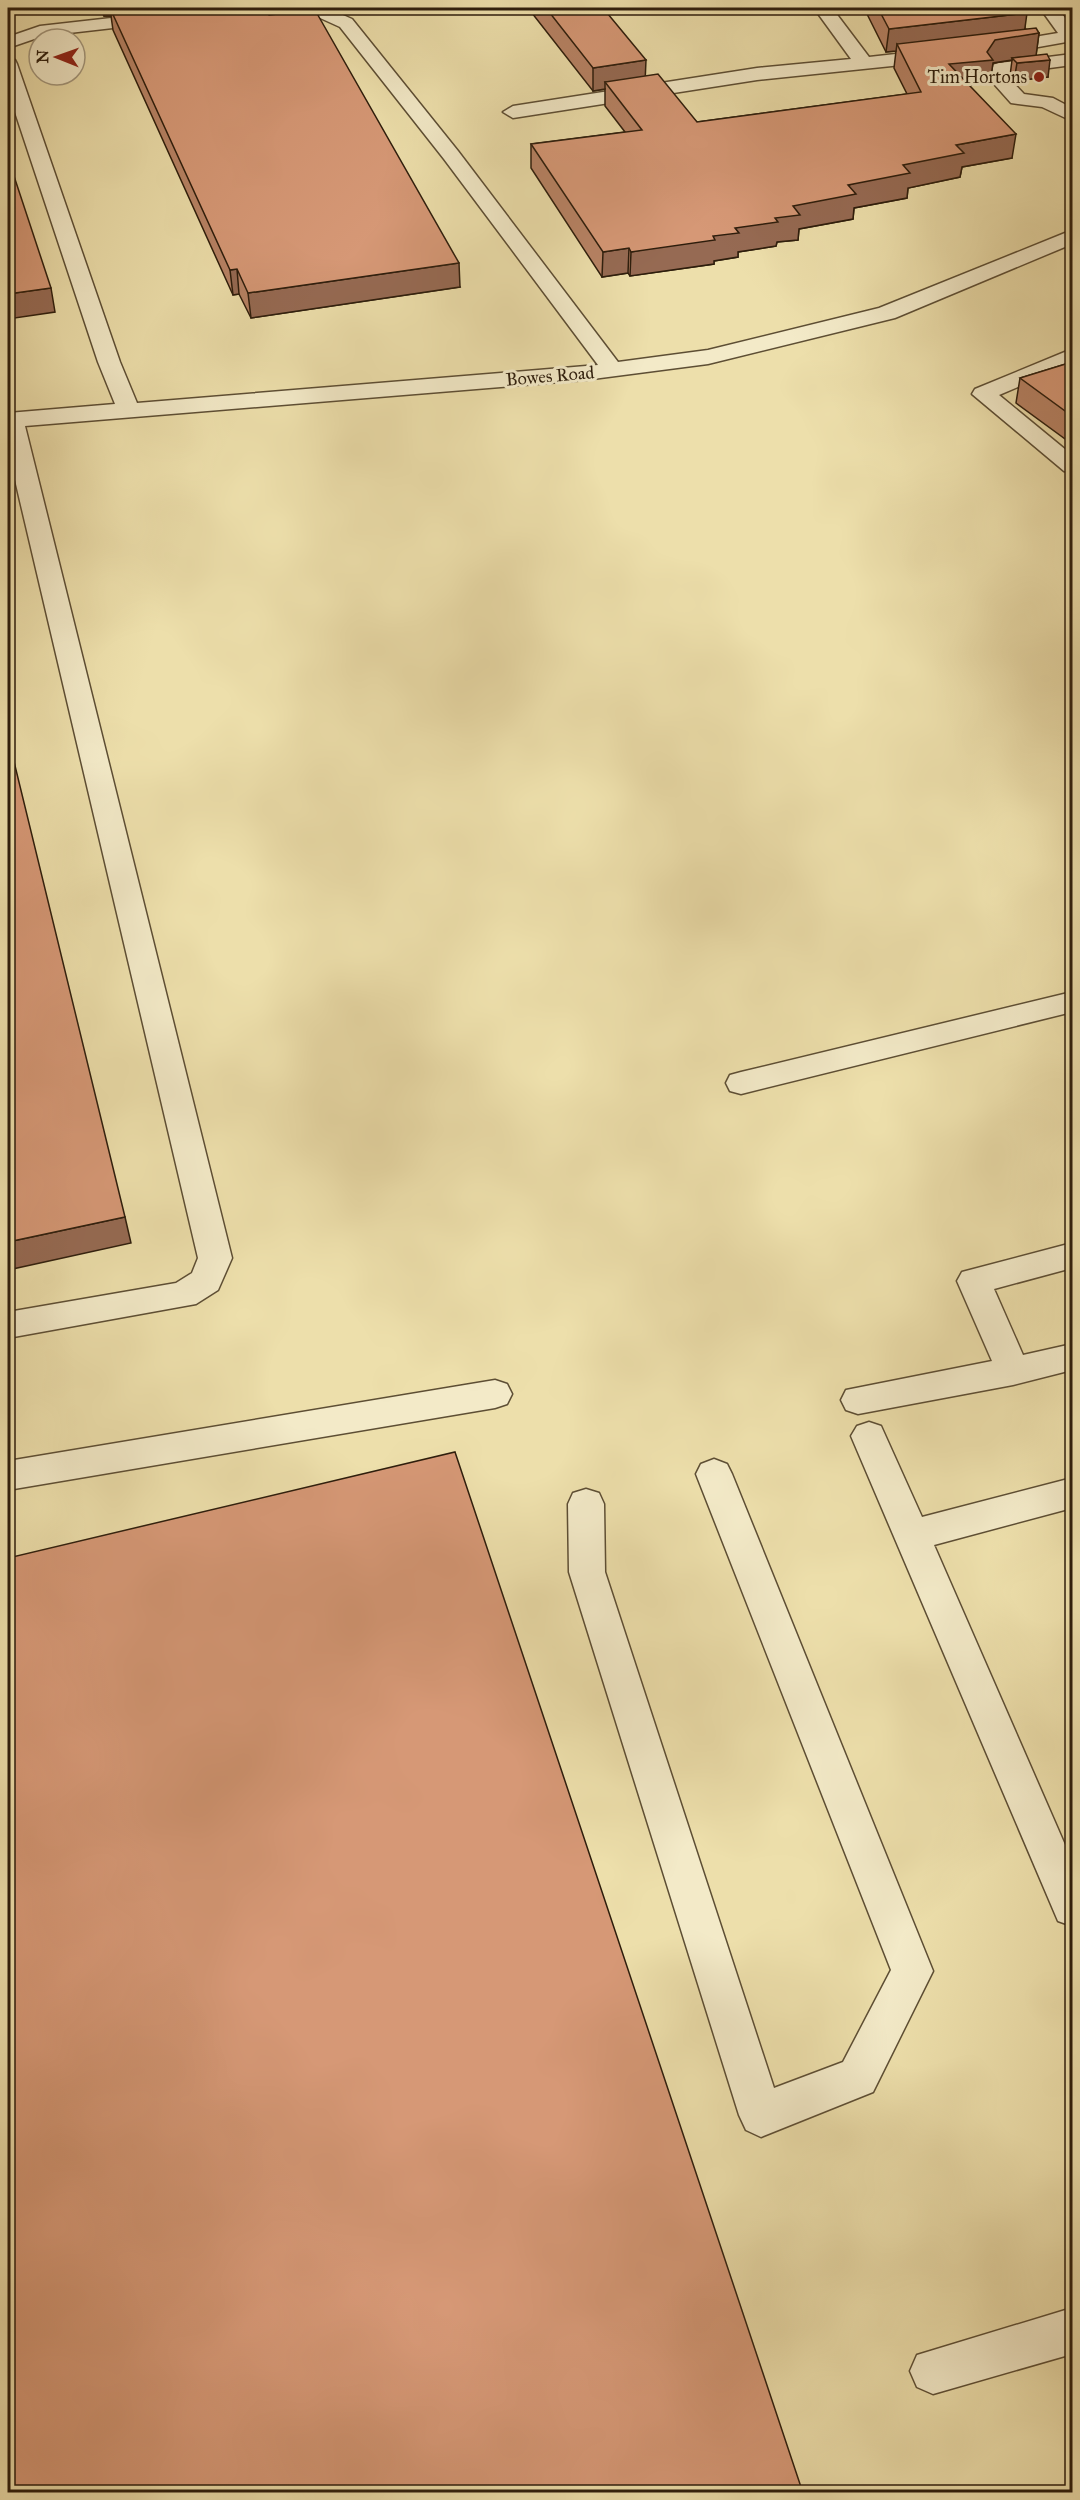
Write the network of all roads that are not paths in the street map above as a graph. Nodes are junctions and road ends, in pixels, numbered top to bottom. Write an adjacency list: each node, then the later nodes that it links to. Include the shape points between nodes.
1 (244, 8): 6 (street, via 40,31)
2 (313, 8): 16 (street, via 346,22)
3 (823, 8): 10 (street)
4 (1050, 8): 5 (street)
5 (1071, 36): 7 (street)
6 (8, 42)
7 (976, 51)
8 (954, 53): 10 (street)
9 (1072, 60): 13 (street, via 999,69 995,75 1018,99 1046,102)
10 (864, 63): 12 (street, via 757,74)
11 (8, 64): 17 (street, via 109,362)
12 (513, 112)
13 (1072, 115)
14 (1072, 237): 16 (street, Bowes Road, via 886,313 708,357)
15 (1072, 356): 19 (street, via 983,394)
16 (613, 370): 17 (street, Bowes Road)
17 (129, 410): 18 (street, Bowes Road)
18 (10, 420): 23 (street, via 215,1258 206,1281 184,1295)
19 (1072, 466)
20 (1072, 1002): 21 (street)
21 (741, 1083)
22 (1072, 1256): 25 (street, via 974,1281)
23 (8, 1325)
24 (1072, 1357): 25 (street)
25 (1013, 1371): 27 (street)
26 (495, 1394): 30 (street)
27 (858, 1400)
28 (869, 1436): 33 (street)
29 (714, 1474): 32 (street, via 912,1971 858,2078 761,2115 587,1572)
30 (8, 1476)
31 (1072, 1493): 33 (street)
32 (586, 1504)
33 (913, 1535): 34 (street)
34 (1072, 1907)
35 (1072, 2331): 36 (street)
36 (933, 2371)

